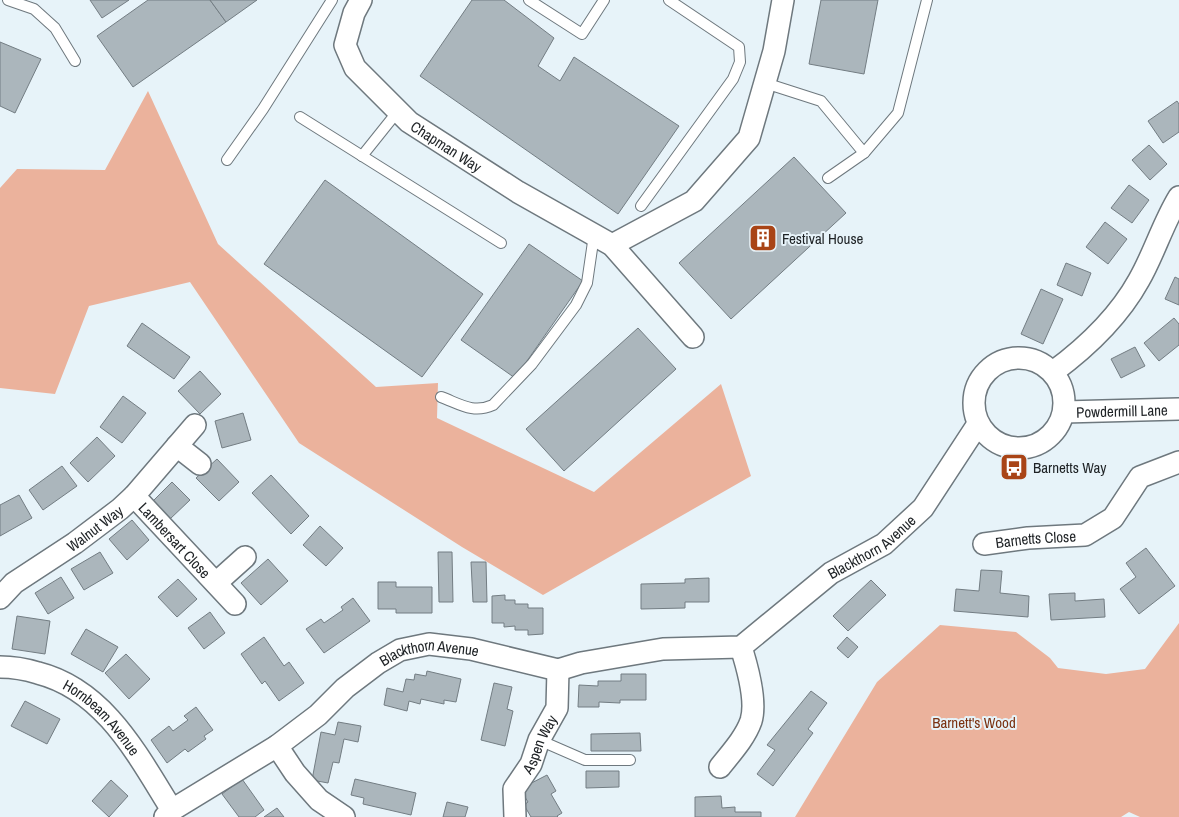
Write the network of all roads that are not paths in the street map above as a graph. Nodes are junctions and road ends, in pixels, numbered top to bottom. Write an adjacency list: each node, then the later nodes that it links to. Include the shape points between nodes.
1 (8, 0): 9 (lane, via 34,9 55,28)
2 (332, 0): 15 (lane)
3 (361, 0): 11 (street, Chapman Way, via 354,13 346,45 355,68)
4 (529, 0): 5 (lane, via 582,34)
5 (604, 0)
6 (669, 0): 18 (lane, via 739,47 740,62 733,80)
7 (784, 0): 10 (street)
8 (927, 0): 13 (lane, via 898,113)
9 (75, 61)
10 (765, 83): 13 (lane, via 821,102); 19 (street, via 749,138 694,201)
11 (398, 111): 14 (lane); 19 (street, Chapman Way, via 409,122 518,192)
12 (300, 117): 14 (lane)
13 (864, 153): 16 (lane)
14 (362, 156): 20 (lane)
15 (227, 160)
16 (828, 178)
17 (1179, 197): 22 (street, via 1139,282 1121,307 1080,352)
18 (641, 206)
19 (603, 240): 21 (street, Chapman Way); 23 (lane, via 576,305 532,364 493,405 479,410)
20 (501, 243)
21 (693, 337)
22 (1053, 372): 25 (street, Powdermill Lane, via 1061,386); 26 (street, via 1030,359 1015,358 1001,361 988,369 974,395)
23 (441, 397)
24 (1179, 409): 25 (street, Powdermill Lane)
25 (1064, 412): 26 (street, Powdermill Lane, via 1050,437 1025,449 998,444)
26 (978, 424): 37 (street, Blackthorn Avenue, via 923,508 884,544 832,573)
27 (195, 425): 28 (street, Walnut Way)
28 (177, 446): 30 (street); 31 (street, Walnut Way)
29 (1179, 462): 32 (street, Barnetts Close, via 1140,477 1113,518 1085,535)
30 (200, 464)
31 (134, 496): 34 (street, Lambersart Close); 35 (street, Walnut Way, via 75,543 14,583)
32 (984, 544)
33 (245, 557): 34 (street, Lambersart Close)
34 (216, 583): 36 (street, Lambersart Close)
35 (0, 598)
36 (235, 604)
37 (741, 647): 39 (street, via 663,649); 43 (street, via 749,674 751,720 739,743)
38 (0, 667): 44 (street, Hornbeam Avenue, via 47,675 73,686 98,706 126,738)
39 (558, 670): 40 (street, Aspen Way, via 557,708); 41 (street, Blackthorn Avenue, via 471,649 429,644 400,650 345,688 318,715)
40 (539, 740): 42 (lane, via 585,760); 46 (street, Aspen Way, via 531,764 514,789)
41 (277, 746): 44 (street, Blackthorn Avenue); 45 (street, via 295,773 320,800)
42 (630, 760)
43 (720, 767)
44 (168, 813)
45 (344, 817)
46 (515, 817)

